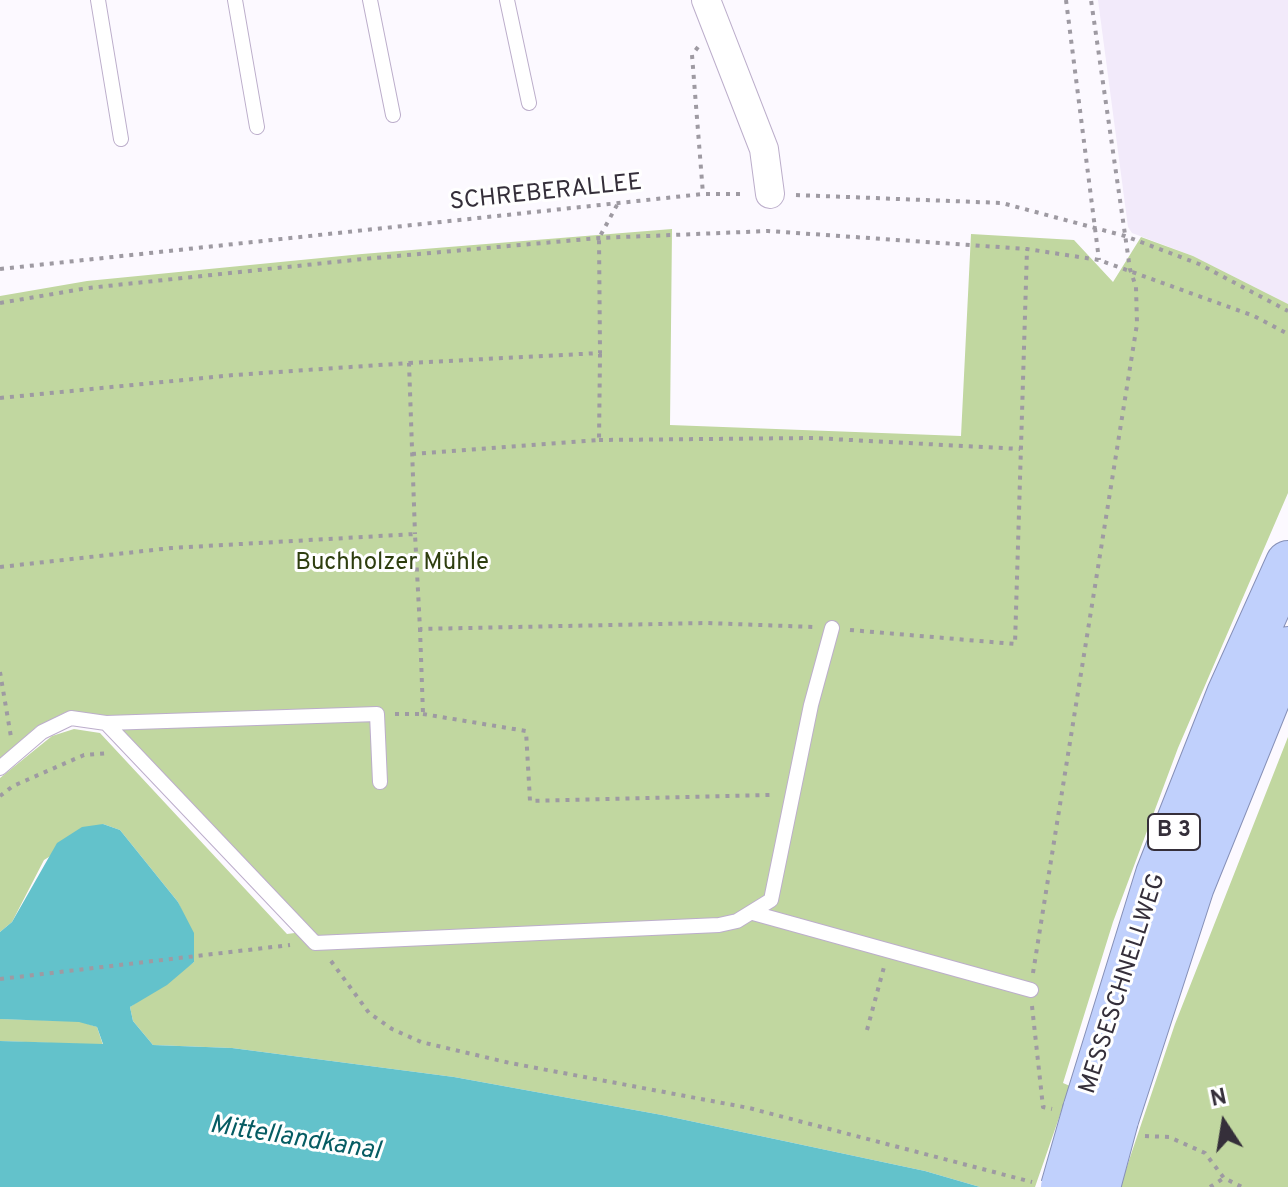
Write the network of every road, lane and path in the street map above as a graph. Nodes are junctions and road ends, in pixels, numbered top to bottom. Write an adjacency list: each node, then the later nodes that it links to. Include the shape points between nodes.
1 (98, 0): 11 (lane)
2 (235, 0): 10 (lane)
3 (370, 0): 9 (lane)
4 (507, 0): 8 (lane)
5 (1066, 0): 15 (path)
6 (1091, 0): 16 (path)
7 (712, 12): 12 (path, via 692,55); 13 (street, via 764,149)
8 (529, 103)
9 (393, 115)
10 (257, 127)
11 (121, 139)
12 (703, 194): 13 (path, SCHREBERALLEE); 14 (path, SCHREBERALLEE)
13 (770, 194): 15 (path, SCHREBERALLEE, via 1002,203)
14 (617, 205): 17 (path); 20 (path, SCHREBERALLEE)
15 (1095, 228): 16 (path, SCHREBERALLEE); 19 (path)
16 (1125, 236): 21 (path); 23 (path, SCHREBERALLEE, via 1199,264)
17 (599, 238): 18 (path, via 768,231); 22 (path, via 164,280); 25 (path)
18 (1027, 249): 19 (path); 29 (path)
19 (1099, 260): 21 (path)
20 (0, 269)
21 (1130, 269): 24 (path); 51 (path, via 1137,324)
22 (0, 303)
23 (1288, 311)
24 (1288, 334)
25 (600, 353): 26 (path); 28 (path)
26 (409, 363): 27 (path); 30 (path)
27 (0, 398)
28 (599, 440): 29 (path, via 813,438); 30 (path)
29 (1021, 449): 34 (path, via 1015,644)
30 (412, 454): 31 (path)
31 (415, 534): 33 (path, via 171,548); 35 (path)
32 (1288, 563): 53 (highway, MESSESCHNELLWEG / B 3, via 1158,874)
33 (0, 567)
34 (832, 628): 35 (path, via 706,623); 47 (lane, via 771,900)
35 (420, 629): 39 (path)
36 (1288, 649): 53 (highway, MESSESCHNELLWEG / B 3)
37 (0, 672): 42 (path)
38 (377, 714): 39 (path); 40 (lane); 44 (lane)
39 (423, 714): 45 (path, via 526,731 530,801)
40 (106, 723): 41 (lane); 42 (lane, via 71,718)
41 (133, 751): 46 (path, via 84,755); 48 (lane)
42 (15, 754): 43 (lane)
43 (0, 768)
44 (380, 782)
45 (770, 795)
46 (0, 796)
47 (753, 913): 48 (lane, via 719,925); 49 (lane)
48 (315, 943): 50 (path); 55 (path, via 369,1013 421,1042 749,1108)
49 (888, 953): 51 (lane); 52 (path)
50 (0, 979)
51 (1031, 990): 53 (path, via 1043,1107)
52 (867, 1030)
53 (1099, 1119): 54 (path, via 1169,1137 1205,1153); 55 (highway, MESSESCHNELLWEG / B 3, bridge); 56 (highway, MESSESCHNELLWEG / B 3, bridge)
54 (1224, 1178): 57 (path); 58 (path)
55 (1050, 1185)
56 (1098, 1187)
57 (1210, 1187)
58 (1242, 1187)

